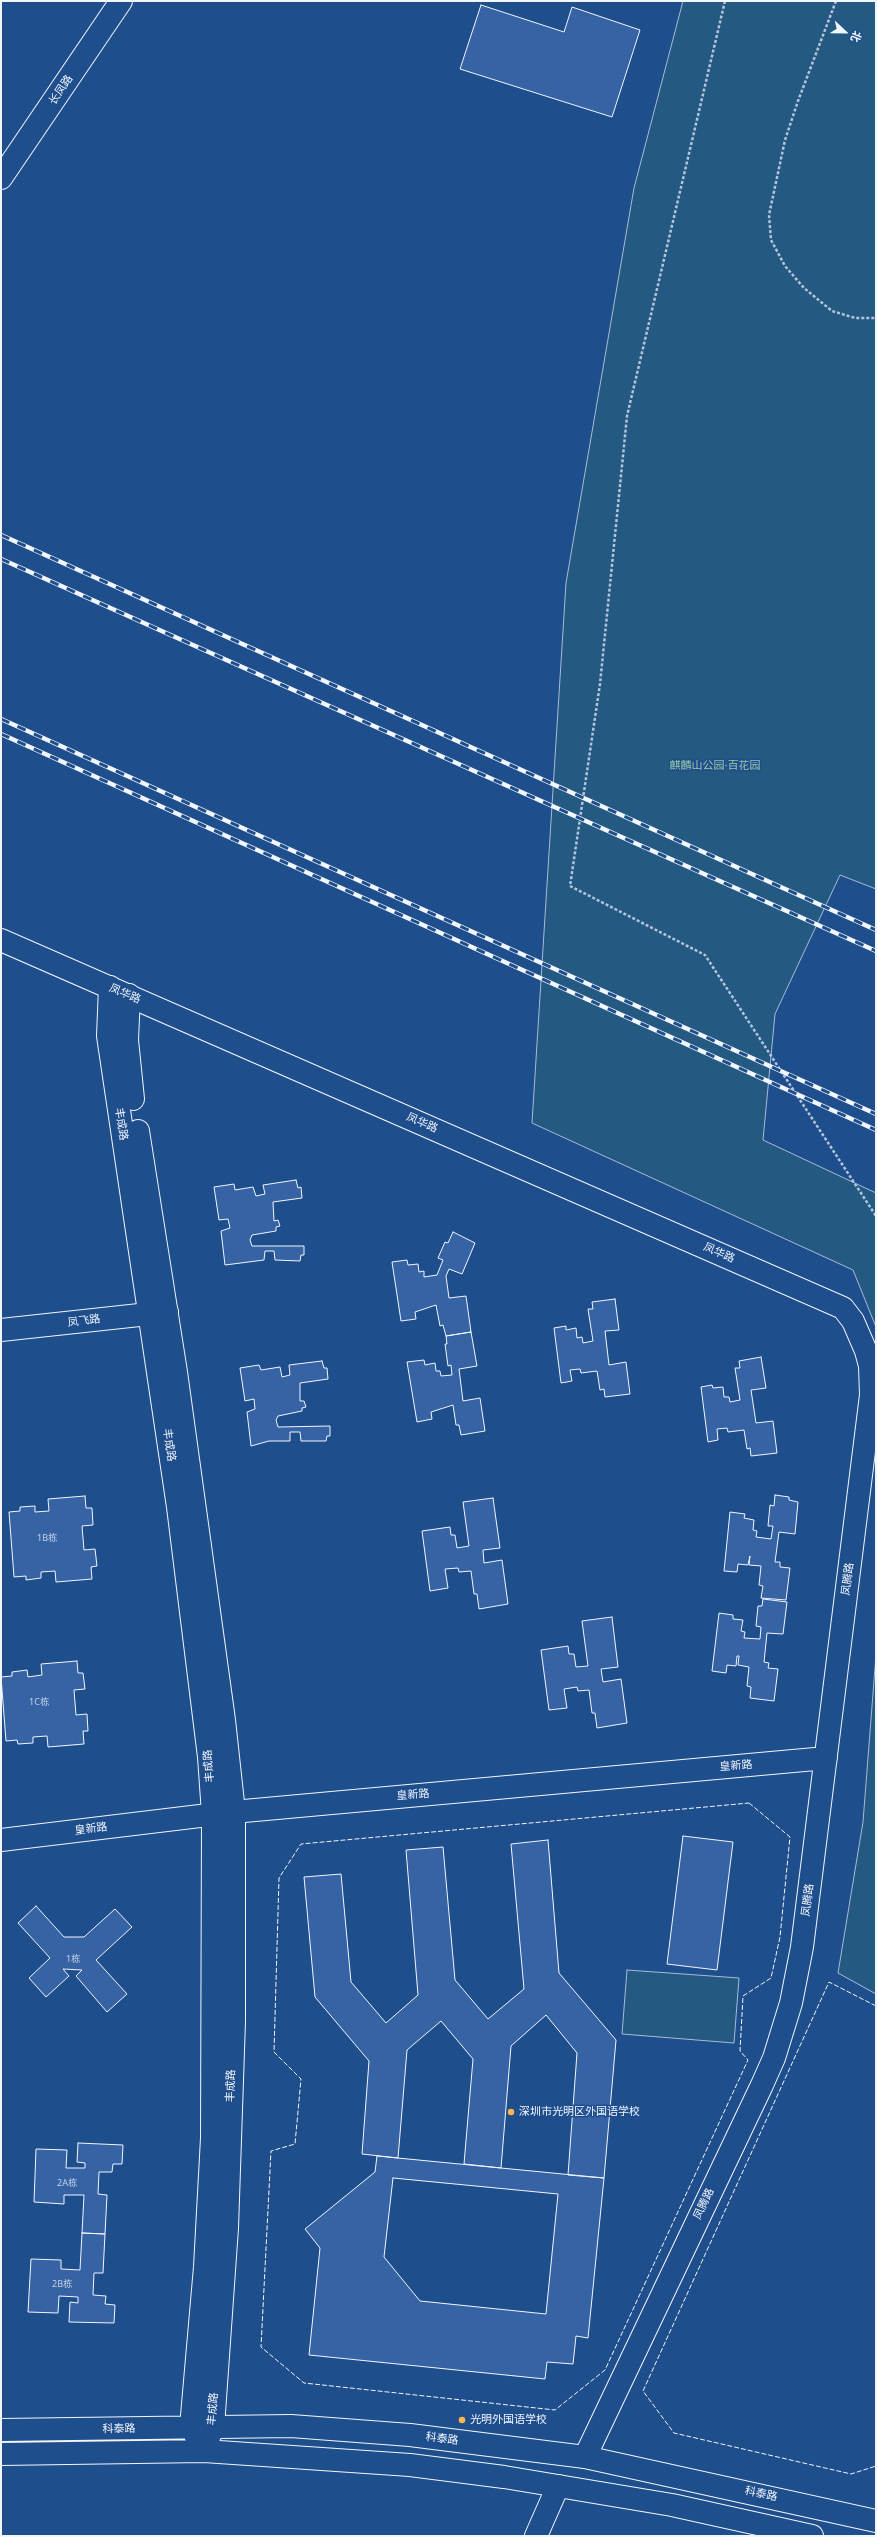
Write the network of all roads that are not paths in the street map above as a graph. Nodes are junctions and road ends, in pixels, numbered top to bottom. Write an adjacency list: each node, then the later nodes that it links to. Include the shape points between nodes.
1 (121, 1): 2 (main road, 长凤路)
2 (1, 178)
3 (1, 940): 4 (main road, 凤华路)
4 (119, 991): 5 (main road, 凤华路); 6 (main road, 丰成路, via 108,1036)
5 (843, 1308): 8 (main road, 凤腾路, via 853,1321 866,1351 870,1366 871,1395)
6 (158, 1312): 7 (main road, 凤飞路); 9 (main road, 丰成路, via 224,1720); 10 (main road, 丰成路, via 178,1507 209,1757)
7 (1, 1330)
8 (826, 1758): 9 (main road, 皇新路); 17 (main road, 凤腾路, via 798,1975 784,2031 762,2085)
9 (234, 1812): 10 (main road, 皇新路); 13 (main road, 丰成路, via 234,2021 227,2212)
10 (212, 1814): 11 (main road, 皇新路); 12 (main road, 丰成路, via 212,2138 205,2267)
11 (1, 1840)
12 (191, 2427): 13 (main road, 科泰路); 14 (main road, 科泰路); 15 (main road, 丰成路)
13 (213, 2427): 15 (main road, 丰成路); 17 (main road, 科泰路, via 291,2426 410,2435)
14 (1, 2430)
15 (204, 2451): 16 (main road); 18 (main road, via 410,2465)
16 (1, 2454)
17 (585, 2457): 19 (main road, 科泰路)
18 (558, 2486): 20 (main road); 21 (main road, via 672,2505)
19 (876, 2520)
20 (536, 2536)
21 (812, 2536)

